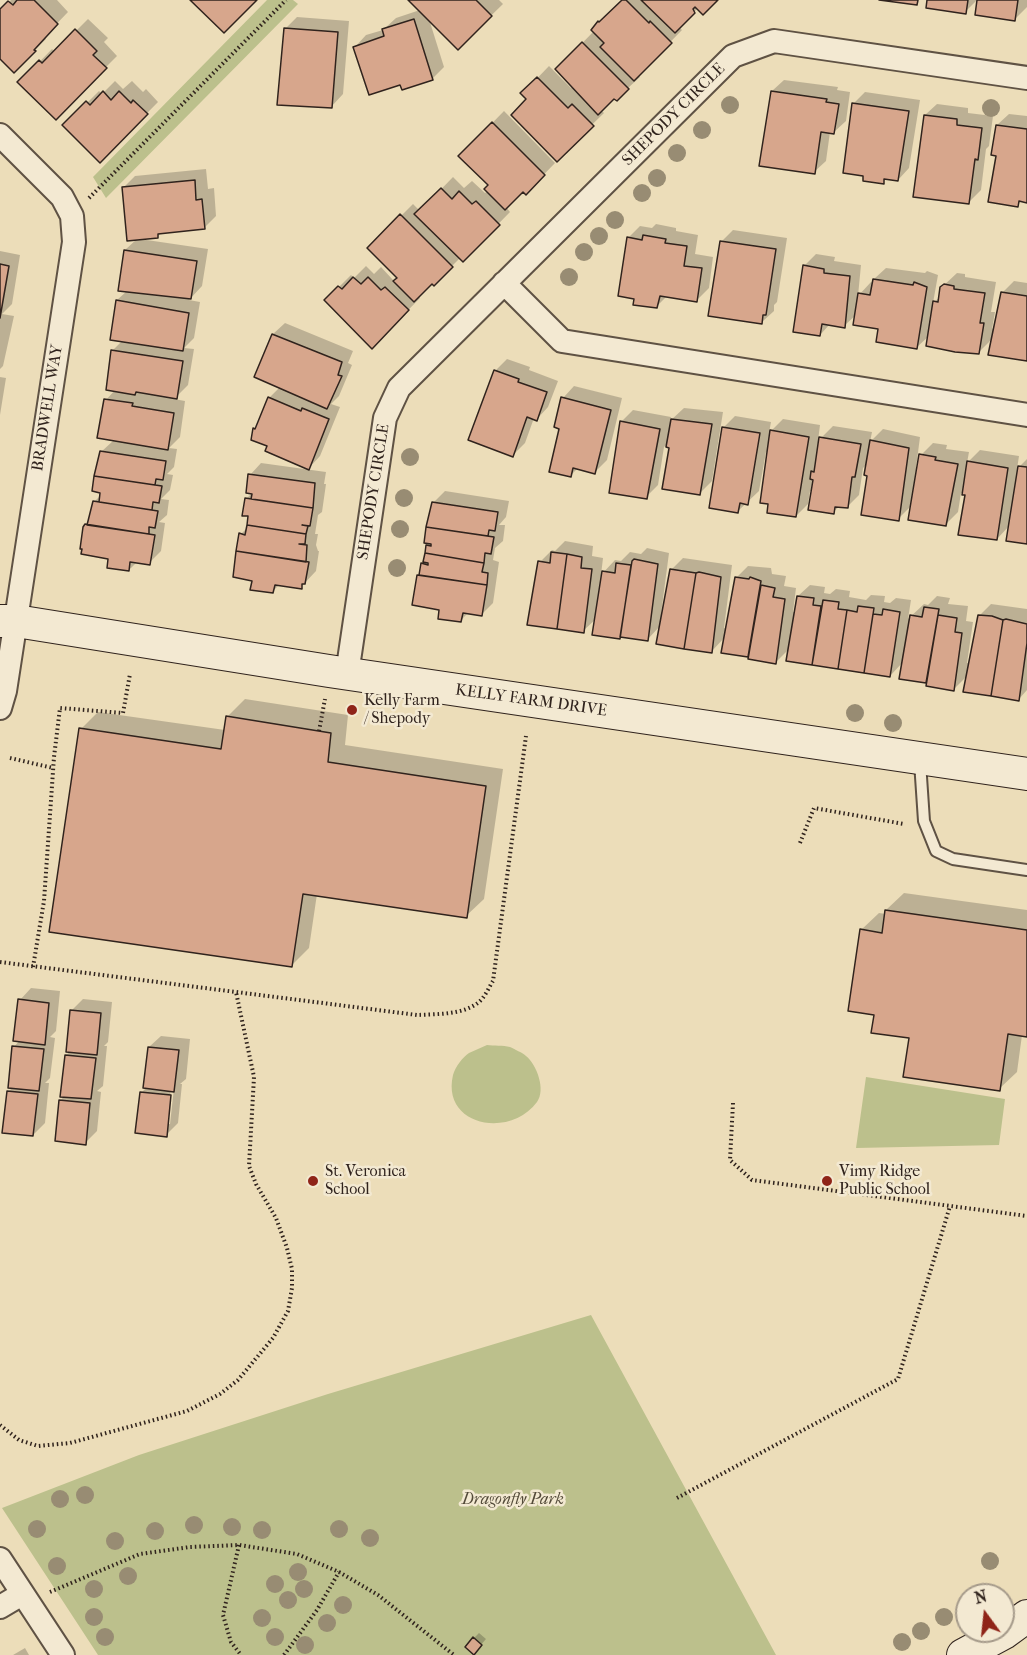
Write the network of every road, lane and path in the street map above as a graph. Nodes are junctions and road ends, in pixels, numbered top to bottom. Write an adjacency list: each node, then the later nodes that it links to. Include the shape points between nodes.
1 (286, 0): 4 (path)
2 (1027, 78): 5 (street, SHEPODY CIRCLE, via 774,41 733,56)
3 (0, 135): 4 (street, BRADWELL WAY, via 62,196)
4 (72, 216): 7 (street, BRADWELL WAY, via 74,242)
5 (504, 283): 6 (street, via 562,341); 9 (street, SHEPODY CIRCLE, via 399,388 385,418)
6 (1027, 415)
7 (8, 621): 9 (street, KELLY FARM DRIVE); 10 (street, BRADWELL WAY, via 5,691)
8 (130, 674): 14 (path, via 123,713 60,708)
9 (347, 674): 13 (street, KELLY FARM DRIVE)
10 (0, 708)
11 (526, 736): 21 (path, via 493,981 481,1001 466,1009 417,1015)
12 (10, 758): 14 (path)
13 (920, 759): 15 (street, KELLY FARM DRIVE); 18 (lane, via 924,821 936,851 952,859)
14 (53, 768): 20 (path, via 44,902)
15 (1027, 774)
16 (904, 824): 17 (path, via 814,808)
17 (800, 843)
18 (1027, 870)
19 (0, 963): 20 (path)
20 (33, 967): 21 (path)
21 (236, 992): 25 (path, via 254,1077 249,1166 287,1248 292,1269 288,1311 273,1338 238,1380 187,1411 70,1443 38,1446 19,1440)
22 (733, 1102): 23 (path, via 730,1160 752,1180)
23 (950, 1206): 24 (path); 26 (path, via 898,1379)
24 (1027, 1215)
25 (0, 1425)
26 (677, 1498)
27 (239, 1545): 29 (path, via 297,1554); 30 (path, via 140,1554); 34 (path, via 223,1615 231,1642)
28 (0, 1559): 30 (street)
29 (339, 1572): 35 (path); 36 (path, via 378,1595)
30 (25, 1598): 31 (street); 33 (street)
31 (0, 1607)
32 (1027, 1616): 37 (street)
33 (63, 1655)
34 (241, 1655)
35 (284, 1655)
36 (454, 1655)
37 (963, 1655)

